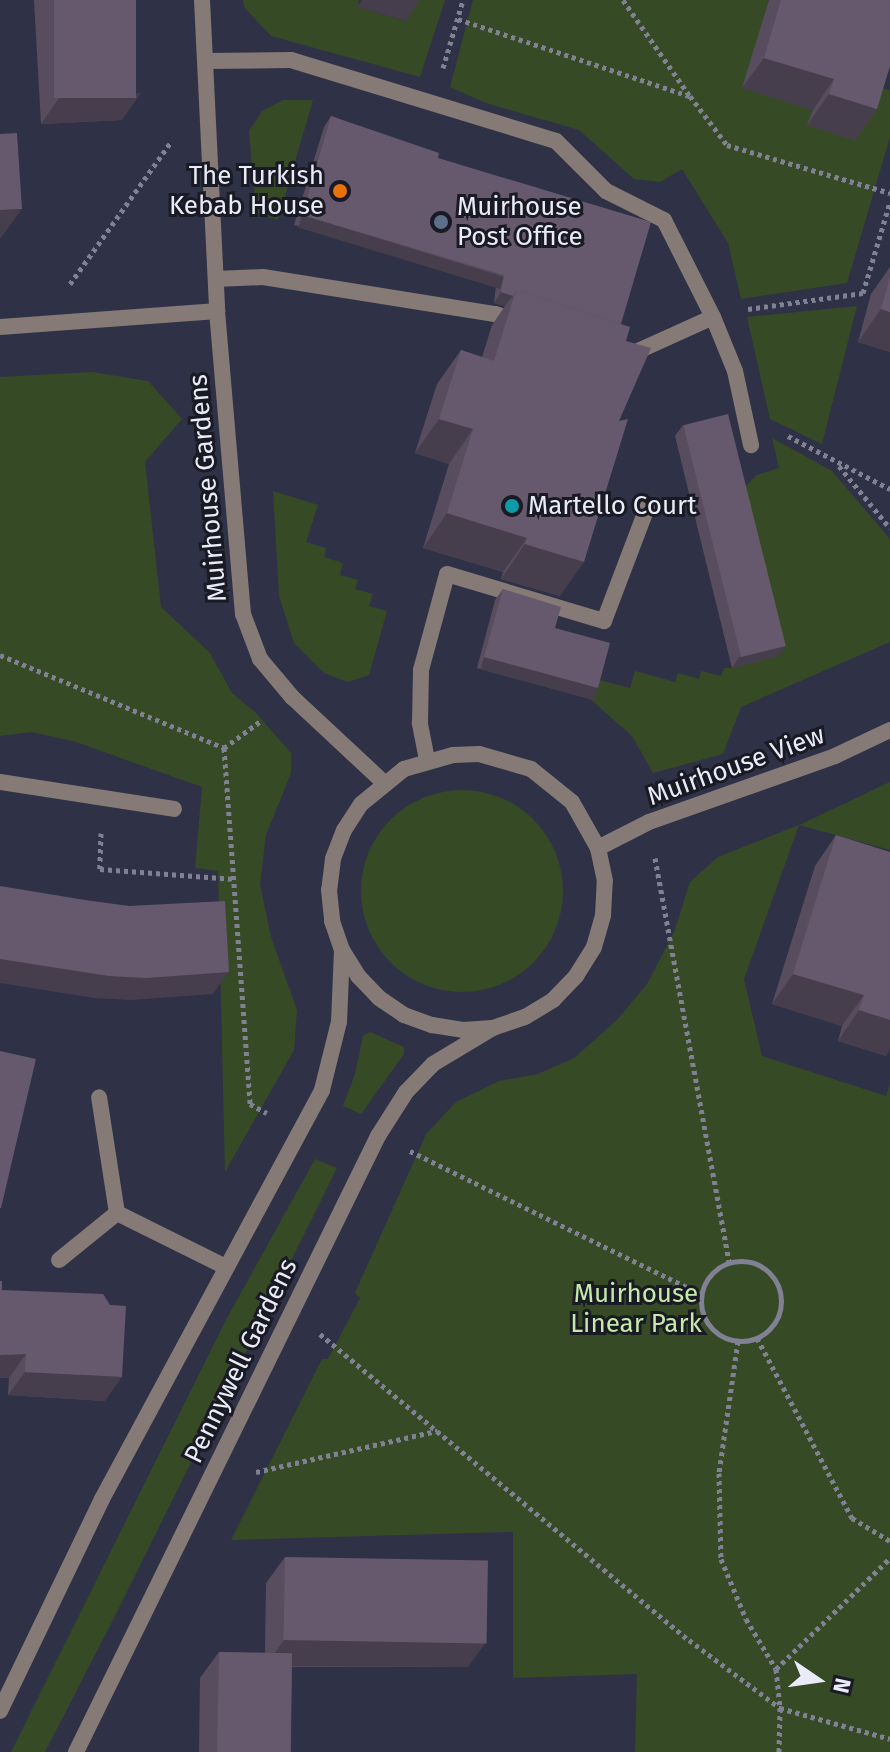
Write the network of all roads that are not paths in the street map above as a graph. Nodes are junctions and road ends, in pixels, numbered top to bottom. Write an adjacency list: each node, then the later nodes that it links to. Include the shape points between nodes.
1 (202, 0): 2 (street, Muirhouse Gardens)
2 (205, 61): 3 (street, Muirhouse Gardens); 5 (street, via 291,60 556,141 606,191 664,220)
3 (216, 279): 4 (street, Muirhouse Gardens); 7 (street, via 263,277 495,314)
4 (217, 311): 6 (street); 14 (street, Muirhouse Gardens, via 243,614 260,659 292,697)
5 (713, 317): 8 (street, via 629,356); 9 (street, via 735,371)
6 (0, 327)
7 (536, 327)
8 (616, 352)
9 (751, 445)
10 (647, 508): 12 (street, via 604,621 447,574 421,670 420,723)
11 (890, 730): 16 (street, Muirhouse View, via 835,756 649,822)
12 (427, 760): 14 (street, Pennywell Gardens); 16 (street, Pennywell Gardens, via 479,754 531,769 572,802)
13 (0, 782): 15 (street)
14 (383, 782): 17 (street, Pennywell Gardens, via 344,830 333,859 332,921)
15 (174, 809)
16 (598, 848): 18 (street, Pennywell Gardens, via 605,881 594,947 553,1000)
17 (342, 950): 18 (street, Pennywell Gardens, via 368,987 404,1015 463,1030); 22 (street, Pennywell Gardens, via 339,1022 322,1090)
18 (493, 1028): 24 (street, Pennywell Gardens, via 433,1064 406,1092 378,1136)
19 (99, 1097): 20 (street)
20 (117, 1213): 21 (street); 22 (street)
21 (59, 1260)
22 (224, 1266): 23 (street, Pennywell Gardens, via 102,1499)
23 (0, 1711)
24 (76, 1752)

